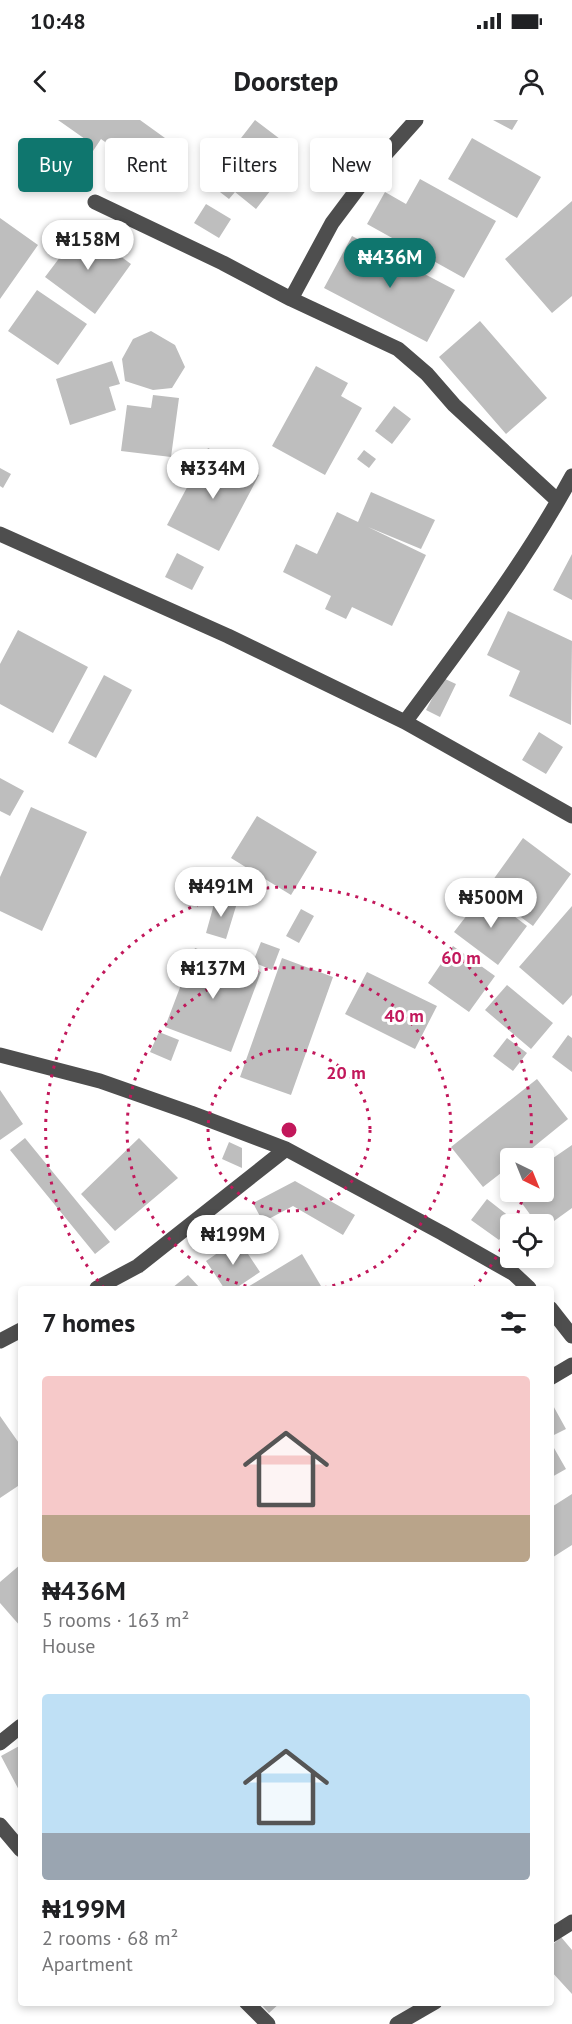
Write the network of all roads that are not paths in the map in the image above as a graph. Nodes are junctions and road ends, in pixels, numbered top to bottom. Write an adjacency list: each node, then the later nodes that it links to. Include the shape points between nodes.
1 (416, 120): 3 (street, via 332,223)
2 (95, 202): 3 (street)
3 (291, 299): 5 (street, via 398,349)
4 (572, 476): 5 (street)
5 (558, 501): 7 (street, via 496,598)
6 (0, 534): 7 (street, via 228,636)
7 (405, 722): 8 (street)
8 (572, 816)
9 (0, 1055): 10 (street, via 100,1081)
10 (286, 1149): 11 (street, via 138,1266); 12 (street, via 442,1233 514,1274)
11 (101, 1286)
12 (527, 1286)
13 (554, 1313): 15 (street)
14 (18, 1332): 16 (street)
15 (572, 1336)
16 (0, 1341)
17 (572, 1365): 18 (street)
18 (554, 1376)
19 (18, 1728): 20 (street)
20 (0, 1743)
21 (0, 1825): 22 (street)
22 (18, 1846)
23 (572, 1922): 24 (street)
24 (554, 1933)
25 (250, 2006): 27 (street)
26 (428, 2006): 28 (street)
27 (268, 2024)
28 (398, 2024)

